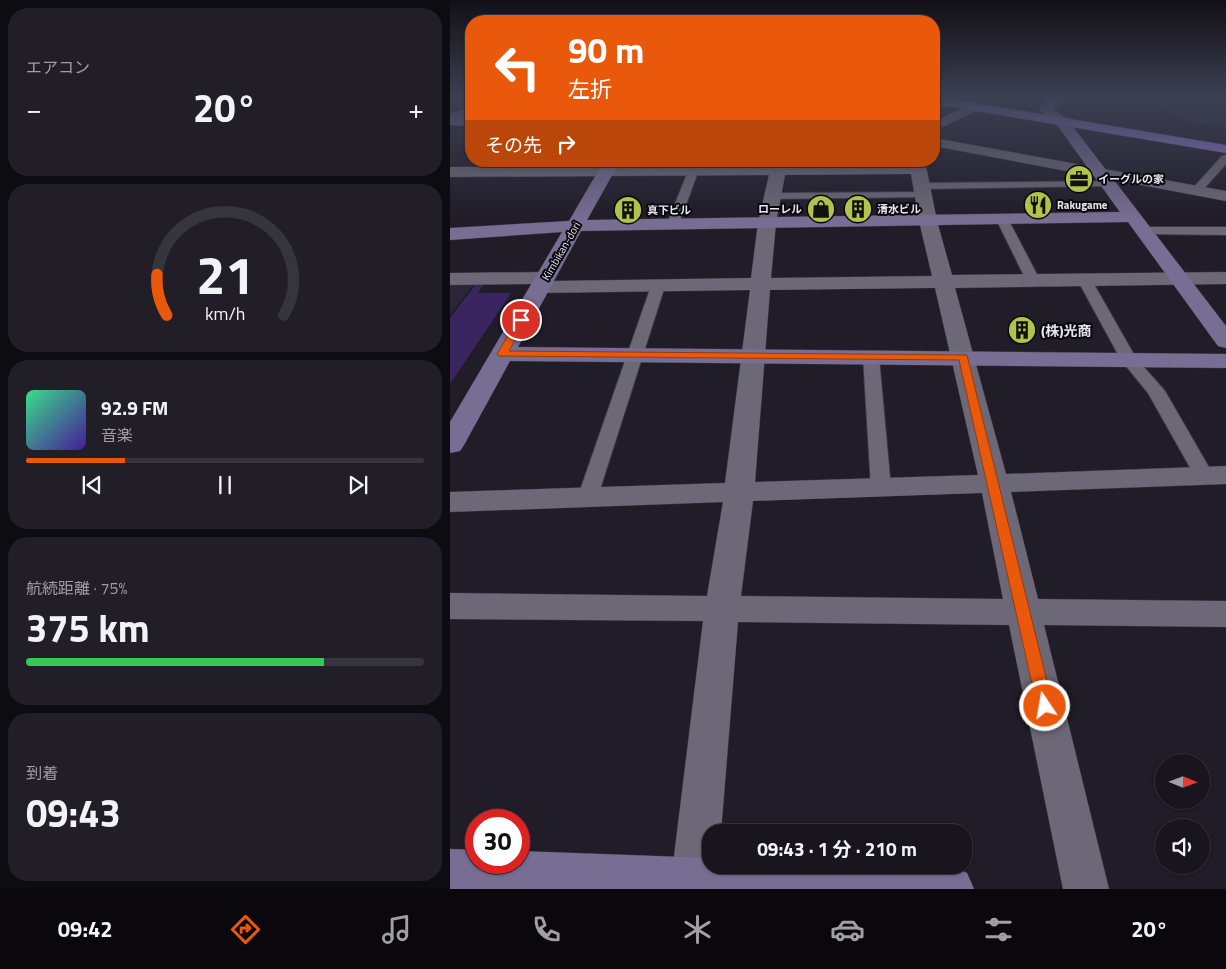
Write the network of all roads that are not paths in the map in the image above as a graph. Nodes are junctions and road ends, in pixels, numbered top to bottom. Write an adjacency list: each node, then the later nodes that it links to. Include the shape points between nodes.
1 (1074, 137): 11 (street)
2 (1156, 137): 4 (highway)
3 (940, 143): 11 (street)
4 (1226, 149)
5 (1226, 158): 14 (lane)
6 (488, 167): 10 (street)
7 (608, 167): 19 (street, Kimbikan-dori)
8 (696, 167): 17 (lane)
9 (700, 167): 13 (street)
10 (450, 172)
11 (1104, 178): 12 (lane); 14 (street); 18 (street)
12 (922, 186): 13 (street); 13 (street); 13 (lane); 16 (street); 27 (street)
13 (774, 187): 17 (street); 29 (street)
14 (1197, 190): 15 (street)
15 (1226, 196)
16 (1002, 219): 18 (street); 26 (lane)
17 (673, 224): 19 (street)
18 (1138, 224): 20 (lane); 22 (street)
19 (575, 226): 21 (street); 28 (street, Kimbikan-dori)
20 (1226, 230)
21 (450, 234)
22 (1178, 277): 23 (street); 25 (street); 31 (street)
23 (1226, 278)
24 (450, 279): 28 (street)
25 (1084, 279): 26 (street); 37 (lane)
26 (1033, 280): 27 (street)
27 (944, 281): 29 (street); 36 (street)
28 (542, 283): 30 (street); 32 (street, Kimbikan-dori)
29 (761, 285): 30 (street); 34 (street)
30 (658, 286): 33 (lane)
31 (1226, 341)
32 (502, 354): 33 (street); 39 (street, Kimbikan-dori)
33 (634, 355): 34 (street); 44 (lane)
34 (752, 356): 35 (street); 43 (street)
35 (871, 357): 36 (street); 42 (lane)
36 (964, 357): 37 (street); 41 (street)
37 (1129, 360): 38 (street); 40 (lane, via 1156,391)
38 (1226, 361)
39 (450, 445)
40 (1215, 476): 41 (street)
41 (994, 482): 42 (street); 48 (street)
42 (882, 488): 43 (street)
43 (738, 492): 44 (street); 47 (street)
44 (587, 499): 45 (street)
45 (450, 502)
46 (450, 606): 47 (street)
47 (722, 608): 48 (street); 51 (street)
48 (1024, 611): 49 (street); 53 (street)
49 (1226, 614)
50 (452, 875): 51 (street)
51 (693, 884): 52 (street)
52 (951, 889)
53 (1086, 889)

